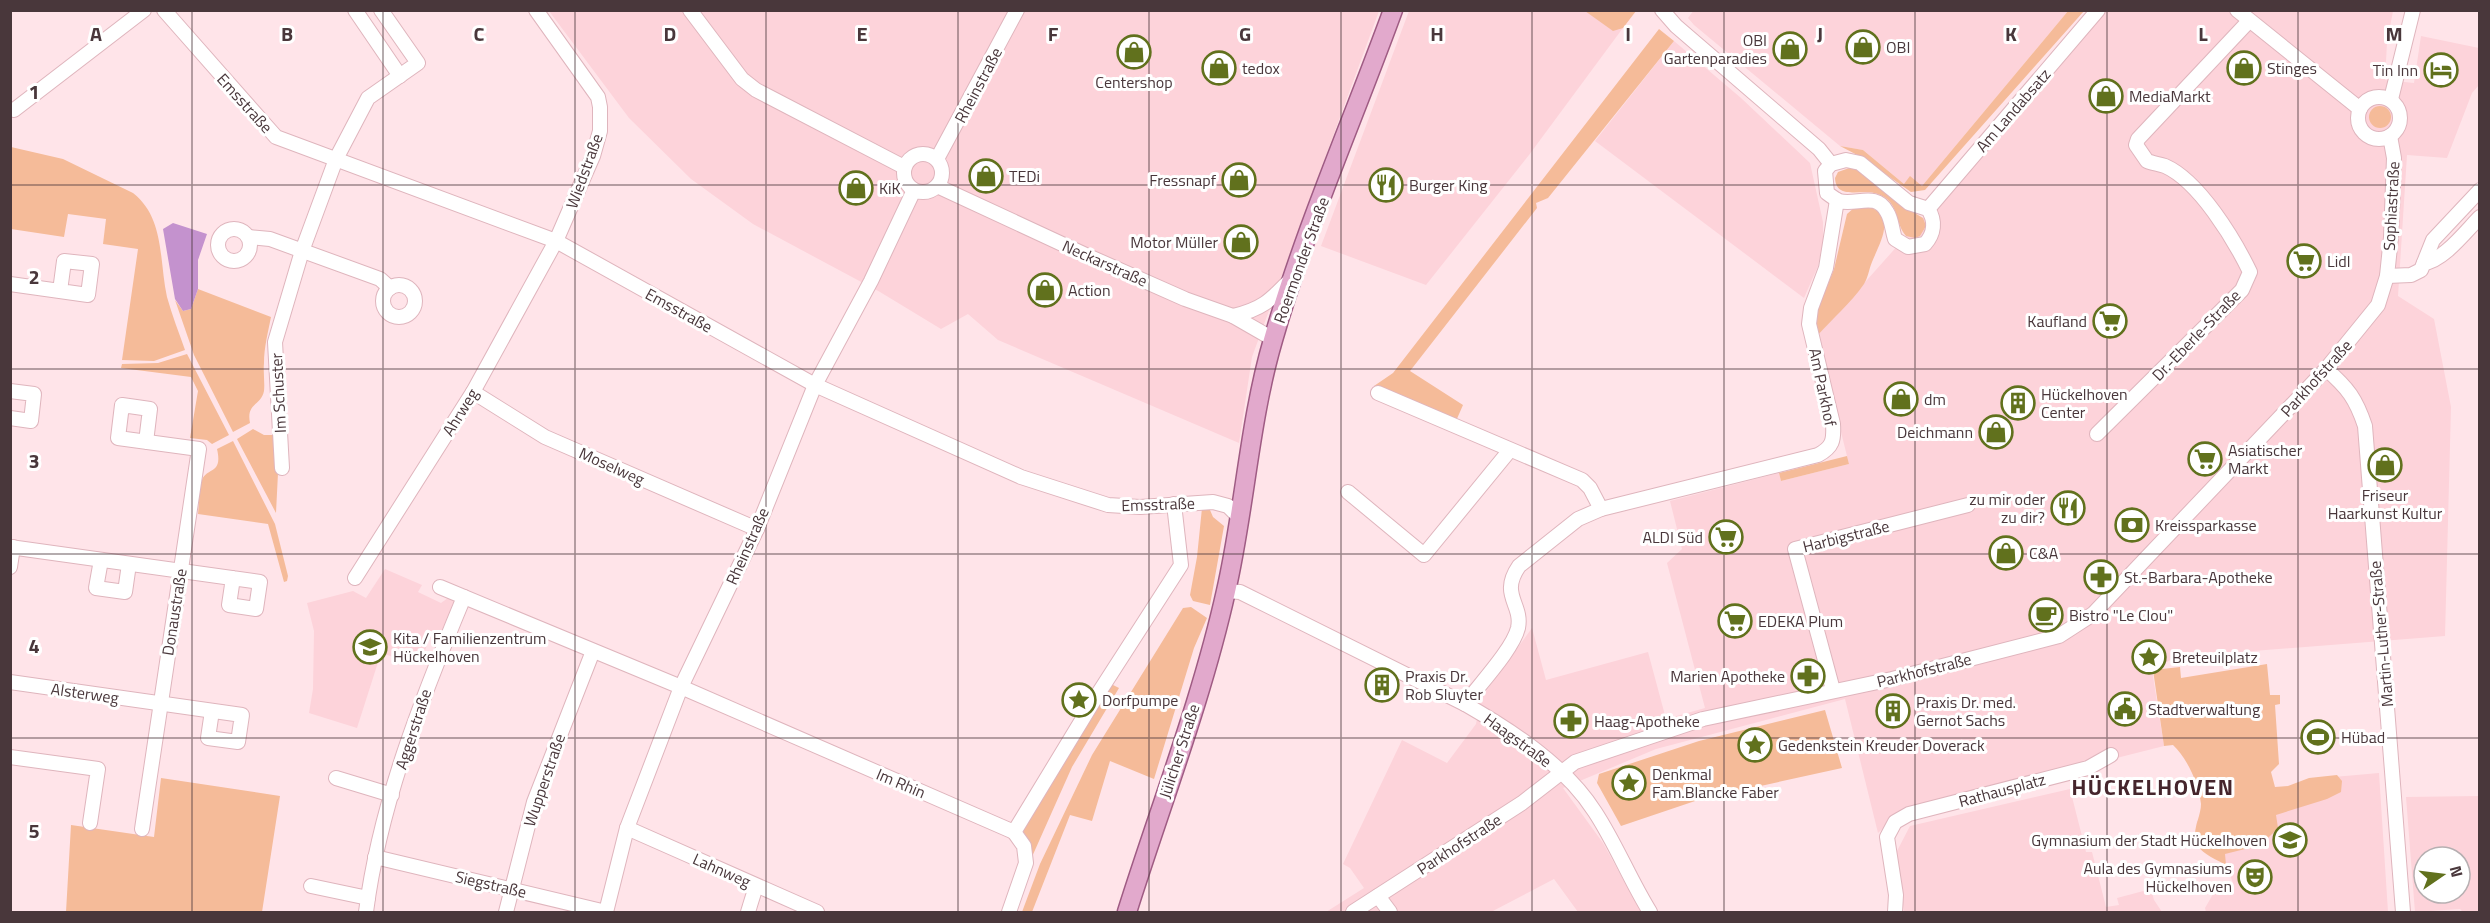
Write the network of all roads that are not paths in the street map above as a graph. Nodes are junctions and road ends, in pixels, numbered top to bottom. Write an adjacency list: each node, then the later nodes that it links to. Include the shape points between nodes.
1 (144, 10): 17 (street)
2 (164, 10): 19 (street, Emsstraße, via 276,137)
3 (354, 10): 14 (street)
4 (381, 10): 14 (street, via 418,63)
5 (536, 10): 30 (street, Wiedstraße, via 598,97 600,107 600,131 593,156)
6 (690, 10): 22 (street, via 742,79 756,90)
7 (1017, 10): 20 (street, Rheinstraße)
8 (1393, 10): 34 (main road, Roermonder Straße)
9 (1662, 10): 21 (street)
10 (2097, 10): 27 (street, Am Landabsatz)
11 (2237, 10): 13 (street)
12 (2413, 10): 15 (street)
13 (2250, 21): 16 (street); 46 (street, Dr.-Eberle-Straße, via 2136,145 2147,161 2165,166 2205,201 2233,237 2250,272 2242,290)
14 (400, 76): 19 (street, Im Schuster, via 368,98)
15 (2391, 99): 16 (street, via 2374,97); 18 (street, via 2401,120)
16 (2360, 109): 18 (street, via 2360,128 2367,136)
17 (14, 110)
18 (2390, 136): 33 (street, Sophiastraße, via 2394,170)
19 (336, 159): 30 (street, Emsstraße); 31 (street, Im Schuster)
20 (937, 159): 22 (street, via 920,154); 23 (street, Rheinstraße, via 942,174)
21 (1831, 164): 26 (street, via 1825,171 1825,182 1827,193); 27 (street, via 1846,160 1860,164 1898,195)
22 (904, 167): 24 (street, via 905,180)
23 (937, 186): 24 (street, via 930,191); 38 (street, Neckarstraße, via 1099,261)
24 (914, 190): 41 (street, Rheinstraße)
25 (2480, 190): 32 (street, via 2433,240)
26 (1837, 200): 27 (street, via 1869,199 1881,204 1895,239 1908,247 1921,246 1929,240 1933,225); 53 (street, Am Parkhof, via 1826,268 1809,324 1833,424 1834,439 1829,448 1818,455)
27 (1928, 209)
28 (2480, 218): 32 (street, via 2440,257)
29 (249, 237): 31 (street, via 270,239)
30 (556, 242): 41 (street, Emsstraße); 43 (street, Ahrweg)
31 (302, 251): 36 (street, via 380,279); 49 (street, Im Schuster, via 275,342)
32 (2424, 262): 33 (street, via 2417,273)
33 (2387, 276): 40 (street, Parkhofstraße, via 2378,304)
34 (1293, 277): 38 (street, via 1257,310); 39 (main road, Roermonder Straße)
35 (10, 284): 37 (street)
36 (390, 288)
37 (60, 291)
38 (1233, 316): 39 (street, Neckarstraße)
39 (1273, 339): 54 (main road, Roermonder Straße, via 1249,452)
40 (2326, 369): 69 (street, Parkhofstraße, via 2114,594 2070,630 1903,676); 99 (street, Martin-Luther-Straße, via 2356,401 2365,426)
41 (815, 385): 51 (street, Emsstraße, via 1032,480 1108,505); 55 (street, Rheinstraße)
42 (10, 391): 45 (street, via 34,394 31,421)
43 (473, 392): 55 (street, Moselweg, via 546,437); 61 (street, Ahrweg)
44 (1378, 393): 48 (street)
45 (10, 418)
46 (2097, 434)
47 (146, 442): 60 (street, Donaustraße, via 199,449)
48 (1510, 450): 50 (street, via 1424,555); 53 (street, via 1582,480)
49 (282, 468)
50 (1348, 492)
51 (1174, 504): 54 (street, Emsstraße, via 1213,502 1228,506); 81 (street, via 1181,565)
52 (1968, 505): 69 (street, Harbigstraße, via 1795,549)
53 (1601, 509): 71 (street, Am Parkhof, via 1578,519 1519,566 1510,584 1519,624 1515,639)
54 (1240, 518): 64 (main road, Jülicher Straße)
55 (757, 530): 68 (street, Rheinstraße)
56 (12, 547): 57 (street); 59 (street)
57 (101, 560): 58 (street); 58 (street, via 96,588 125,592)
58 (129, 564): 60 (street)
59 (10, 567)
60 (179, 570): 62 (street); 70 (street, Donaustraße)
61 (355, 578)
62 (233, 579)
63 (440, 587): 65 (street, Im Rhin)
64 (1226, 591): 71 (street, Haagstraße, via 1240,592); 94 (main road, Jülicher Straße, via 1191,717)
65 (464, 597): 66 (street, Im Rhin); 77 (street, Aggerstraße, via 420,700)
66 (593, 651): 68 (street, Im Rhin); 85 (street, Wupperstraße, via 534,802)
67 (10, 682): 70 (street, Alsterweg)
68 (681, 687): 79 (street, Rheinstraße); 81 (street, Im Rhin)
69 (1833, 690): 75 (street, Parkhofstraße, via 1675,728 1575,762)
70 (160, 703): 72 (street, Alsterweg); 80 (street, Donaustraße)
71 (1465, 704): 75 (street, Haagstraße, via 1499,723)
72 (212, 711)
73 (2111, 755): 98 (street, Rathausplatz, via 2084,769 1925,810 1895,822 1887,837)
74 (10, 757): 78 (street, via 98,769)
75 (1563, 773): 86 (street, Parkhofstraße); 97 (street, Haagstraße, via 1594,809)
76 (336, 778): 77 (street)
77 (392, 795): 82 (street, Aggerstraße)
78 (90, 822)
79 (627, 828): 84 (street, Lahnweg); 90 (street, Rheinstraße)
80 (142, 829)
81 (1014, 832): 93 (street, via 1024,846 1026,863)
82 (375, 857): 85 (street, Siegstraße); 87 (street, Aggerstraße)
83 (311, 886): 87 (street)
84 (756, 886): 91 (street); 92 (street, Lahnweg)
85 (511, 889): 89 (street, Wupperstraße); 90 (street, Siegstraße)
86 (1378, 896): 95 (street, Parkhofstraße); 96 (street)
87 (368, 898): 88 (street, Aggerstraße)
88 (366, 912)
89 (506, 912)
90 (606, 912)
91 (748, 912)
92 (817, 912)
93 (1009, 912)
94 (1127, 912)
95 (1353, 912)
96 (1390, 912)
97 (1650, 912)
98 (1895, 912)
99 (2403, 912)

